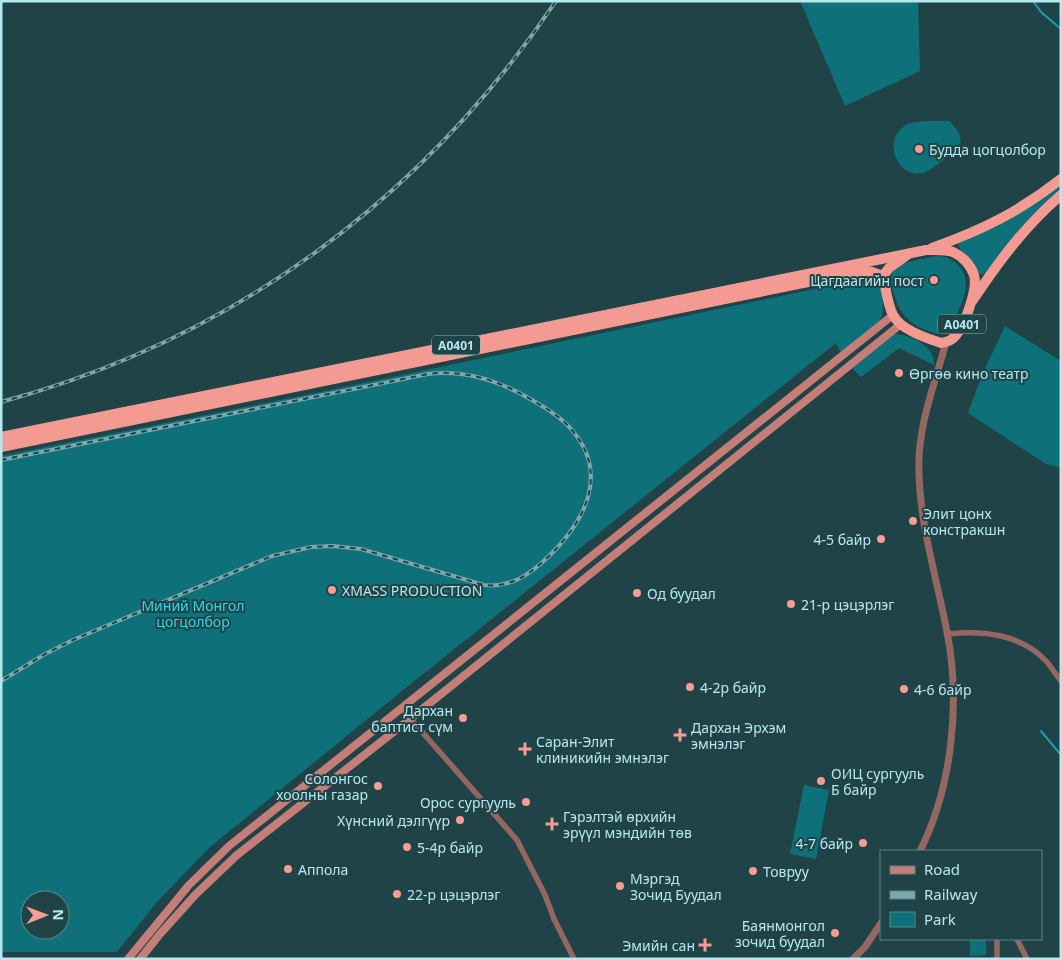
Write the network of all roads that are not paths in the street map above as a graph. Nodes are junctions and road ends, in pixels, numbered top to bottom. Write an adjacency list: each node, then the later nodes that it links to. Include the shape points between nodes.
1 (1061, 180): 3 (highway, A0401, via 1004,218)
2 (1061, 195): 6 (highway, A0401, via 1019,236)
3 (926, 250): 4 (highway, A0401); 6 (highway, A0401, via 954,252 966,261 975,282)
4 (910, 253): 5 (highway, A0401, via 888,268); 10 (highway, A0401)
5 (883, 276): 7 (highway, A0401); 11 (highway, A0401, via 862,271)
6 (970, 306): 9 (highway, A0401, via 958,331)
7 (893, 315): 8 (highway, A0401); 14 (main road)
8 (901, 324): 9 (highway, A0401, via 932,340); 15 (main road)
9 (946, 342): 12 (street, via 922,428 918,471 928,547)
10 (1, 437)
11 (1, 447)
12 (948, 634): 13 (street, via 998,634 1025,645 1046,660); 16 (street, via 954,680 948,772)
13 (1061, 681)
14 (402, 708): 15 (street); 20 (main road, via 229,846 189,885)
15 (410, 719): 21 (main road, via 237,855 196,894); 22 (street, via 516,840)
16 (920, 850)
17 (880, 925): 23 (street)
18 (997, 940): 24 (street)
19 (1018, 940): 25 (street)
20 (128, 959)
21 (140, 959)
22 (574, 959)
23 (853, 959)
24 (997, 959)
25 (1027, 959)

